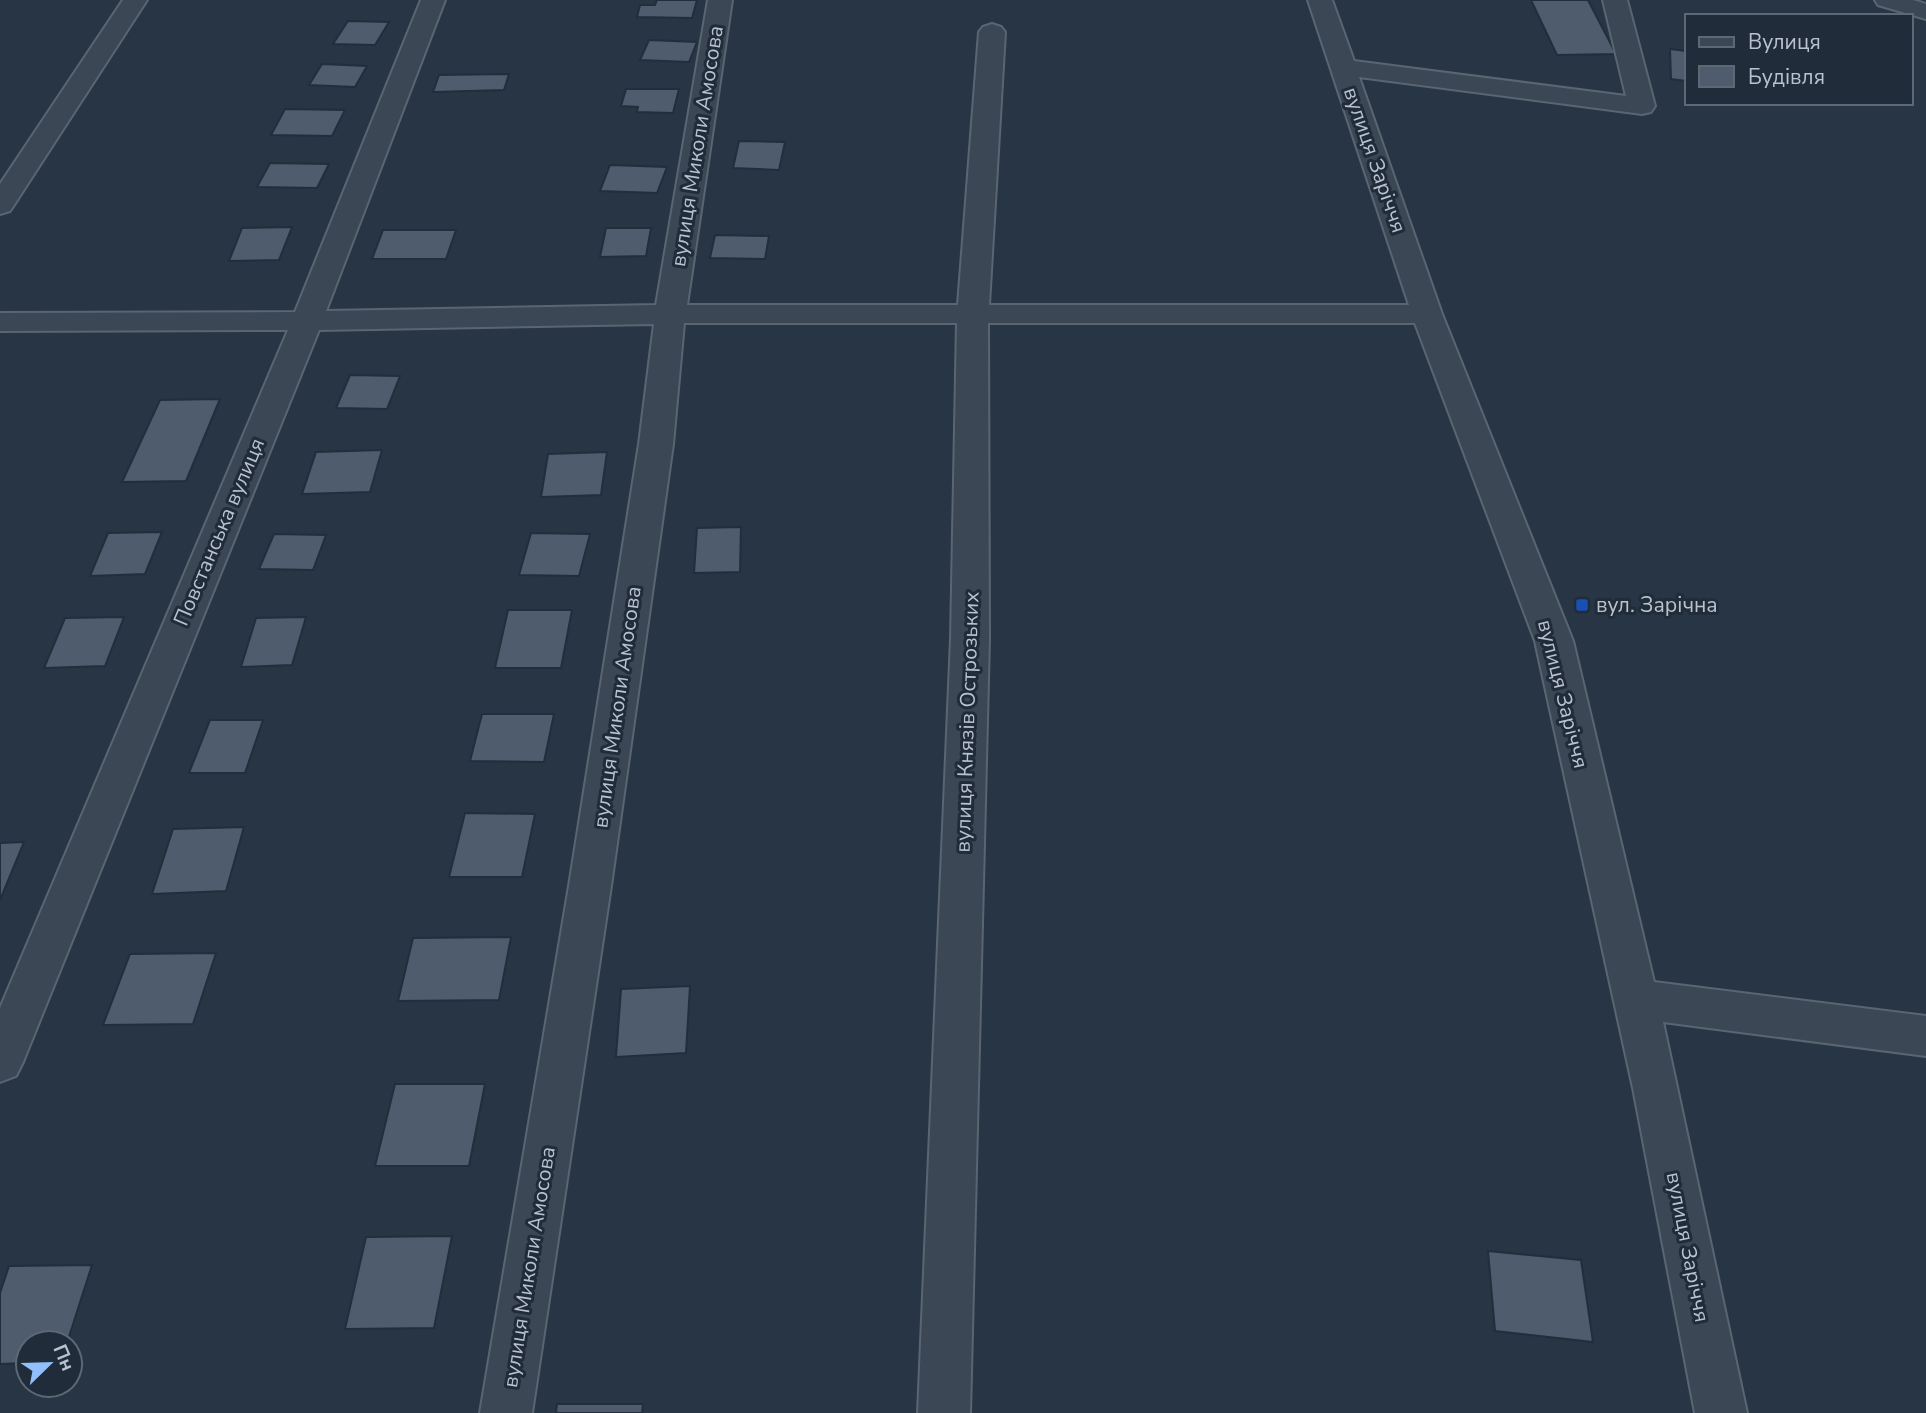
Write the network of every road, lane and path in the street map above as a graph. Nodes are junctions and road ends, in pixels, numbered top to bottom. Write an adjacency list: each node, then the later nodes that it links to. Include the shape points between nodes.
1 (135, 0): 10 (street)
2 (433, 0): 14 (street, Повстанська вулиця)
3 (720, 0): 11 (street, вулиця Миколи Амосова)
4 (1320, 0): 9 (street, вулиця Заріччя)
5 (1615, 0): 9 (street, via 1642,106)
6 (1887, 0): 7 (street)
7 (1926, 12)
8 (992, 32): 13 (street, вулиця Князів Острозьких)
9 (1343, 67): 12 (street, вулиця Заріччя)
10 (0, 205)
11 (670, 313): 13 (street); 14 (street); 19 (street, вулиця Миколи Амосова, via 656,444 593,872)
12 (1427, 314): 13 (street); 16 (street, вулиця Заріччя, via 1554,641)
13 (972, 315): 20 (street, вулиця Князів Острозьких, via 971,639)
14 (307, 321): 15 (street); 18 (street, Повстанська вулиця)
15 (0, 322)
16 (1635, 999): 17 (street); 21 (street, вулиця Заріччя)
17 (1926, 1036)
18 (0, 1062)
19 (506, 1413)
20 (944, 1413)
21 (1721, 1413)

